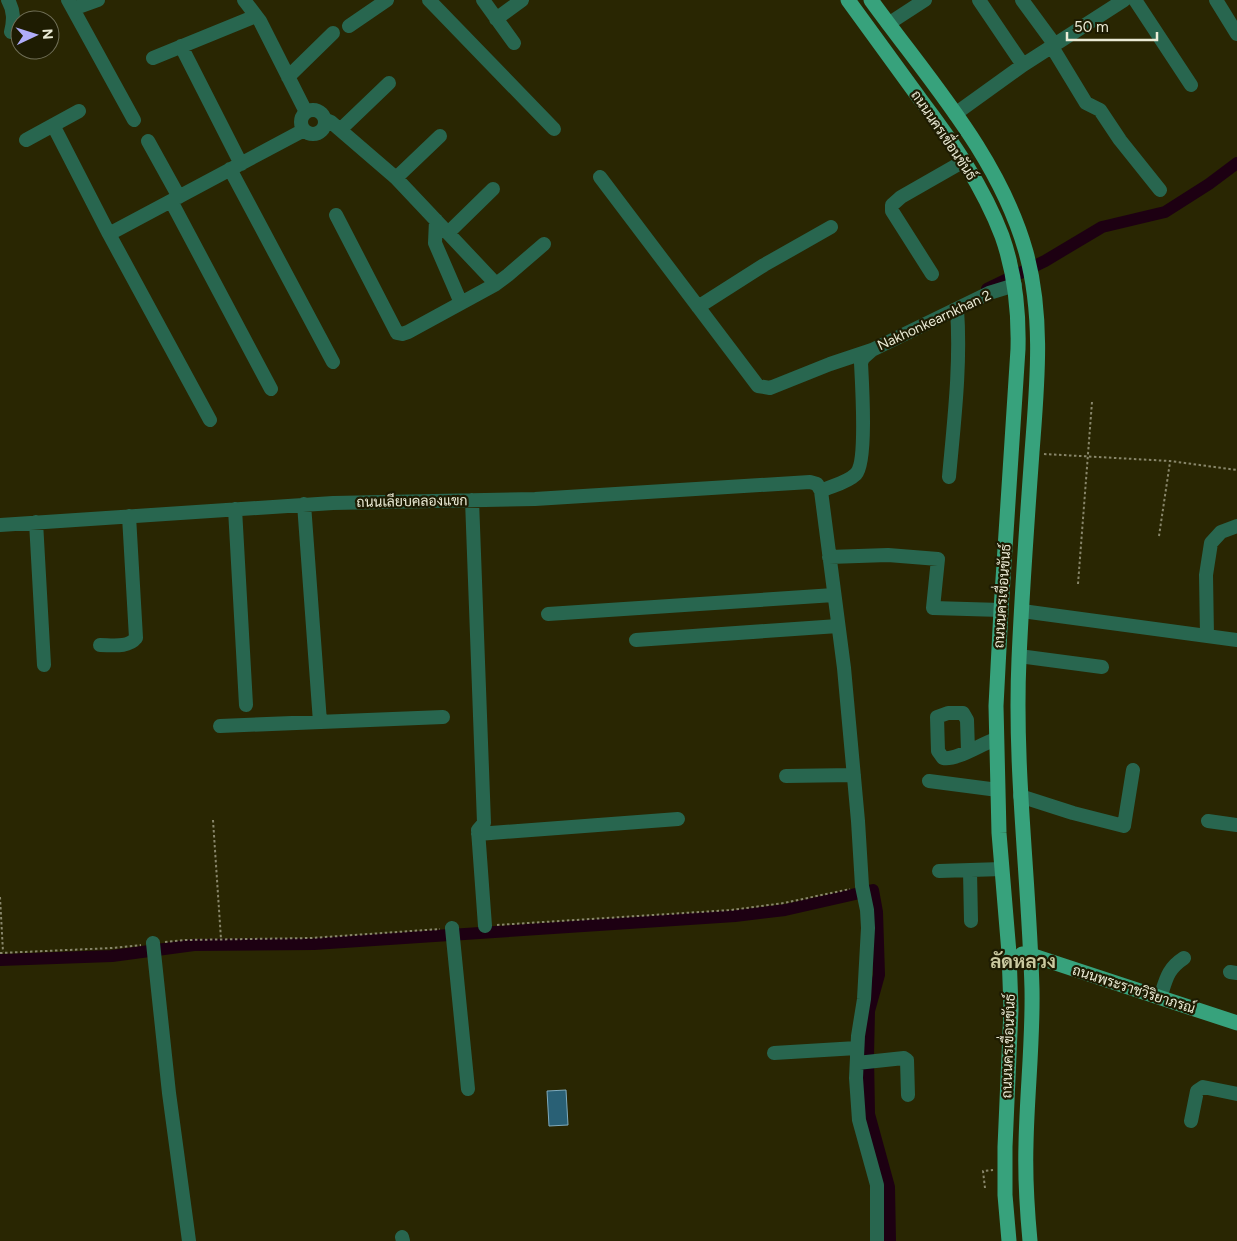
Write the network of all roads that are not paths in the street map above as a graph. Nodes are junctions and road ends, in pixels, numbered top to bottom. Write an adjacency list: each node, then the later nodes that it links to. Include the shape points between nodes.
1 (98, 0): 15 (street)
2 (261, 0): 16 (street)
3 (387, 0): 20 (street)
4 (430, 0): 38 (street)
5 (483, 0): 18 (street)
6 (522, 0): 18 (street)
7 (848, 0): 17 (main road, ถนนนครเขื่อนขันธ์)
8 (925, 0): 19 (street)
9 (979, 0): 27 (street)
10 (1022, 0): 25 (street)
11 (1124, 0): 25 (street)
12 (1135, 0): 30 (street)
13 (1216, 0): 22 (street)
14 (873, 3): 17 (main road); 19 (main road, ถนนนครเขื่อนขันธ์)
15 (71, 4): 34 (street)
16 (250, 9): 24 (street); 28 (street)
17 (860, 17): 43 (main road, ถนนนครเขื่อนขันธ์)
18 (496, 18): 23 (street)
19 (888, 24): 33 (main road, ถนนนครเขื่อนขันธ์)
20 (350, 26)
21 (333, 33): 28 (street)
22 (1237, 34)
23 (514, 43)
24 (181, 46): 26 (street); 44 (street)
25 (1053, 46): 27 (street); 48 (street, via 1086,103 1100,110)
26 (153, 58)
27 (1023, 65): 33 (street)
28 (288, 77): 32 (street)
29 (389, 83): 37 (street)
30 (1191, 85)
31 (79, 111): 36 (street)
32 (306, 112): 35 (street, via 318,110); 39 (street, via 301,119)
33 (955, 114): 71 (main road, ถนนนครเขื่อนขันธ์, via 987,162 1006,200 1019,230 1035,298 1038,349)
34 (134, 120)
35 (326, 120): 37 (street); 39 (street, via 318,134)
36 (54, 125): 41 (street); 54 (street)
37 (341, 129): 46 (street)
38 (554, 129)
39 (304, 130): 44 (street)
40 (440, 136): 46 (street)
41 (26, 140)
42 (148, 142): 49 (street)
43 (964, 161): 56 (street, via 892,205 892,211); 57 (main road, ถนนนครเขื่อนขันธ์, via 1002,236)
44 (235, 166): 49 (street); 63 (street)
45 (600, 177): 60 (street)
46 (396, 178): 51 (street)
47 (492, 189): 53 (street)
48 (1160, 190)
49 (175, 199): 54 (street); 64 (street)
50 (336, 215): 59 (street, via 397,333 408,332)
51 (436, 220): 53 (street); 59 (street, via 435,243)
52 (832, 227): 60 (street)
53 (448, 233): 58 (street)
54 (109, 234): 65 (street)
55 (544, 244): 58 (street)
56 (932, 274)
57 (1013, 278): 61 (street, Nakhonkearnkhan 2); 70 (main road, ถนนนครเขื่อนขันธ์, via 1018,349)
58 (496, 284): 59 (street)
59 (461, 302)
60 (698, 307): 62 (street, via 758,386 770,388)
61 (957, 309): 62 (street, Nakhonkearnkhan 2); 66 (street, via 958,373)
62 (872, 350): 67 (street, Nakhonkearnkhan 2, via 861,363 863,439 857,473)
63 (333, 362)
64 (272, 390)
65 (210, 420)
66 (949, 477)
67 (821, 491): 68 (street, ถนนเลียบคลองแขก, via 817,484 810,482); 77 (street)
68 (472, 500): 69 (street, ถนนเลียบคลองแขก); 105 (street, via 484,823)
69 (304, 504): 72 (street, ถนนเลียบคลองแขก); 92 (street)
70 (1008, 506): 71 (main road); 79 (main road, ถนนนครเขื่อนขันธ์)
71 (1028, 508): 80 (main road, ถนนนครเขื่อนขันธ์)
72 (235, 509): 73 (street, ถนนเลียบคลองแขก); 90 (street)
73 (129, 516): 74 (street, ถนนเลียบคลองแขก); 86 (street, via 136,638 126,644)
74 (36, 522): 75 (street, ถนนเลียบคลองแขก); 88 (street)
75 (0, 525)
76 (1237, 526): 83 (street, via 1221,532 1211,543 1206,575)
77 (829, 557): 78 (street); 79 (street, via 888,555 938,559 933,608)
78 (834, 594): 81 (street); 82 (street)
79 (1001, 610): 94 (main road, ถนนนครเขื่อนขันธ์)
80 (1022, 611): 83 (street); 87 (main road, ถนนนครเขื่อนขันธ์)
81 (548, 614)
82 (838, 626): 84 (street); 97 (street)
83 (1207, 636): 85 (street)
84 (636, 640)
85 (1237, 640)
86 (100, 645)
87 (1019, 656): 89 (street); 101 (main road, ถนนนครเขื่อนขันธ์)
88 (44, 665)
89 (1102, 667)
90 (246, 705)
91 (443, 717): 92 (street)
92 (320, 722): 93 (street)
93 (220, 726)
94 (996, 739): 95 (street); 100 (main road, ถนนนครเขื่อนขันธ์)
95 (968, 751)
96 (1134, 770): 101 (street, via 1124,826)
97 (854, 775): 98 (street); 119 (street, via 868,928)
98 (786, 776)
99 (929, 781): 100 (street)
100 (998, 790): 107 (main road, ถนนนครเขื่อนขันธ์)
101 (1020, 796): 106 (main road, ถนนนครเขื่อนขันธ์)
102 (678, 819): 105 (street)
103 (1208, 821): 104 (street)
104 (1237, 825)
105 (478, 834): 111 (street)
106 (1025, 867): 107 (main road); 115 (main road, ถนนนครเขื่อนขันธ์)
107 (1002, 869): 109 (street); 114 (main road, ถนนนครเขื่อนขันธ์)
108 (939, 871): 109 (street)
109 (970, 871): 110 (street)
110 (972, 921)
111 (485, 926)
112 (453, 934): 122 (street)
113 (153, 949): 126 (street)
114 (1009, 953): 115 (main road, ถนนพระราชวิริยาภรณ์); 128 (main road, ถนนนครเขื่อนขันธ์, via 1011,1009 1005,1195)
115 (1031, 955): 117 (main road, ถนนพระราชวิริยาภรณ์); 129 (main road, ถนนนครเขื่อนขันธ์, via 1032,1018 1026,1148)
116 (1184, 958): 117 (street, via 1174,964)
117 (1160, 998): 118 (main road, ถนนพระราชวิริยาภรณ์)
118 (1237, 1023)
119 (857, 1048): 120 (street); 121 (street)
120 (774, 1053)
121 (865, 1062): 124 (street, via 907,1060); 127 (street, via 856,1078 859,1120 877,1185)
122 (468, 1089)
123 (1237, 1094): 125 (street, via 1203,1087 1198,1091)
124 (908, 1095)
125 (1190, 1121)
126 (189, 1241)
127 (877, 1241)
128 (1009, 1241)
129 (1030, 1241)

